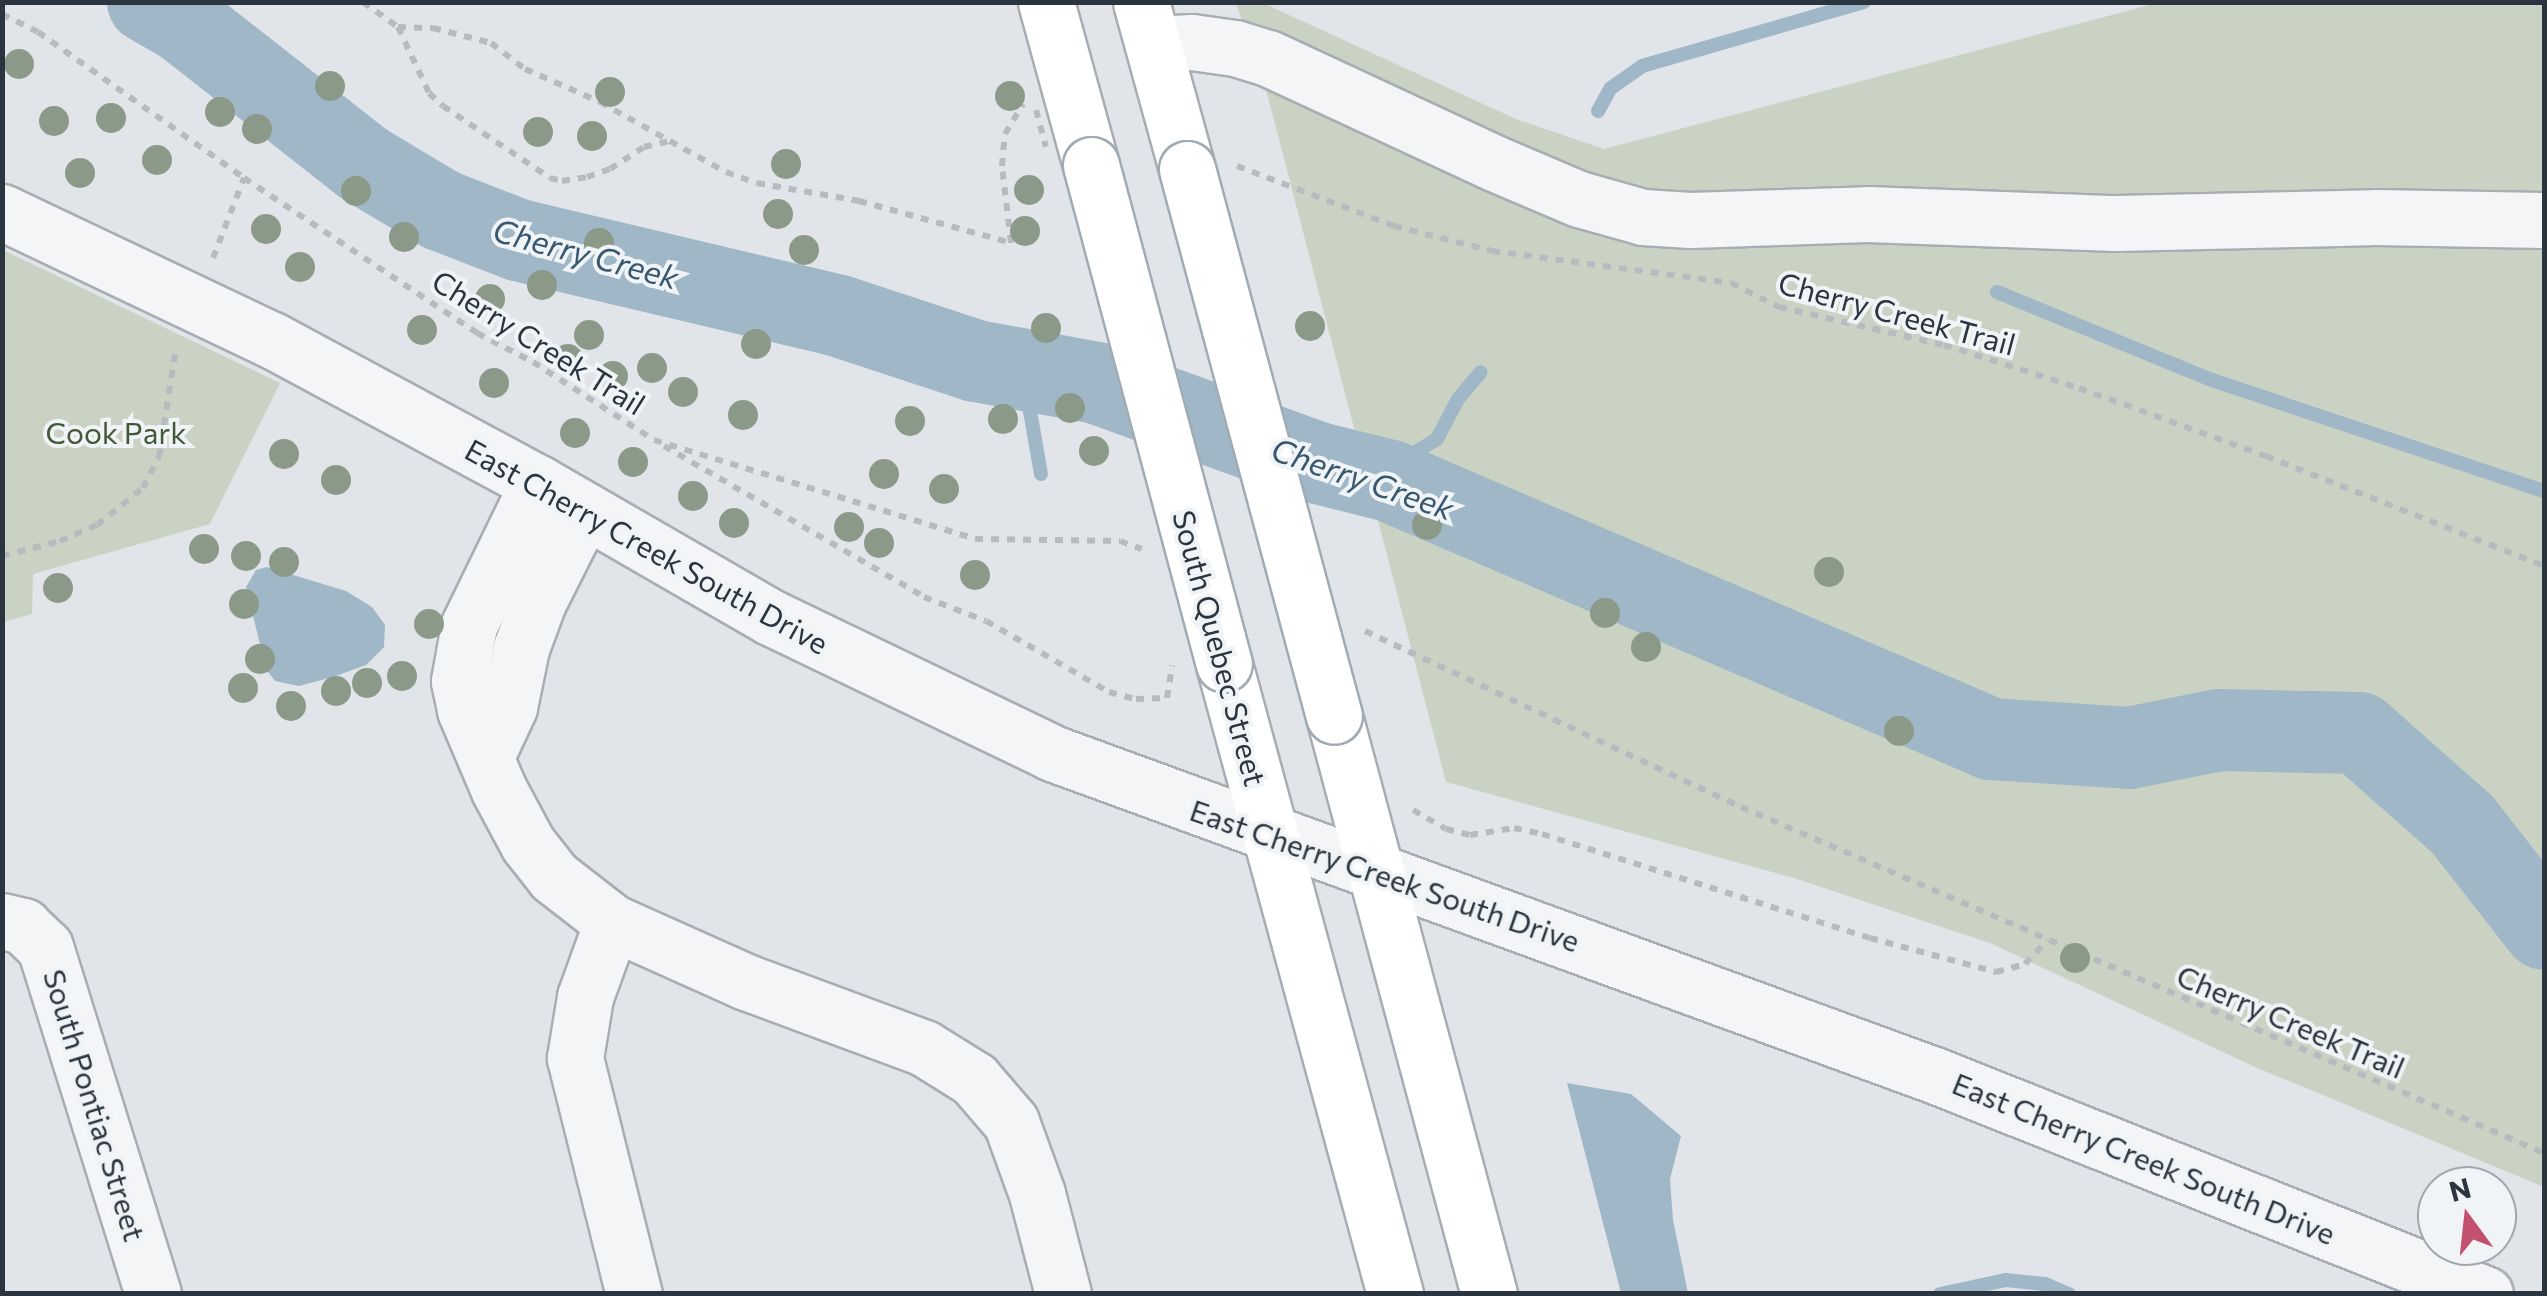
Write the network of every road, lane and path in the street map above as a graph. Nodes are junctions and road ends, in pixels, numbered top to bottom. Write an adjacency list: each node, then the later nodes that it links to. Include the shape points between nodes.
1 (363, 2): 5 (path)
2 (1046, 2): 23 (main road, South Quebec Street, bridge)
3 (2, 14): 12 (path, Cherry Creek Trail, via 38,32 477,334)
4 (1147, 24): 8 (main road); 10 (street, via 1192,42 1268,58 1494,164 1642,217)
5 (398, 27): 7 (path, via 492,43 525,70); 7 (path, via 429,92 443,106 550,178 562,182 610,170 644,147)
6 (1034, 99): 7 (path, via 1023,104 1005,134 1003,200 1011,243 859,201 757,183)
7 (670, 141)
8 (1205, 166): 16 (path, Cherry Creek Trail, via 1492,251 1732,283 1779,307 1944,345 2396,504); 24 (main road, bridge)
9 (2, 212): 13 (street, East Cherry Creek South Drive, via 272,340)
10 (2544, 220)
11 (176, 351): 15 (path, via 159,456 143,488 97,525)
12 (654, 440): 14 (path, Cherry Creek Trail, via 975,540); 20 (path, via 924,597 986,621 1110,692)
13 (561, 496): 18 (street); 19 (street); 23 (street, East Cherry Creek South Drive, via 772,618 914,690 1052,752)
14 (1120, 541)
15 (2, 556)
16 (2544, 566)
17 (1364, 631): 27 (path, Cherry Creek Trail)
18 (467, 632): 19 (street); 21 (street, via 458,681)
19 (522, 648): 21 (street, via 509,707)
20 (1167, 698)
21 (486, 754): 25 (street, via 528,844 554,877)
22 (1410, 808): 27 (path, via 1470,835 1514,828 1542,834 1996,972 2025,964)
23 (1270, 834): 24 (street, East Cherry Creek South Drive); 32 (main road, South Quebec Street)
24 (1376, 869): 33 (main road); 34 (street, East Cherry Creek South Drive, via 1934,1075)
25 (612, 922): 30 (street, via 584,997 575,1058); 31 (street, via 746,982 924,1048 985,1089 1023,1152)
26 (13, 923): 29 (street, South Pontiac Street, via 46,947)
27 (2048, 940): 28 (path, Cherry Creek Trail)
28 (2544, 1153)
29 (153, 1294)
30 (634, 1294)
31 (1063, 1294)
32 (1395, 1294)
33 (1489, 1294)
34 (2485, 1294)

